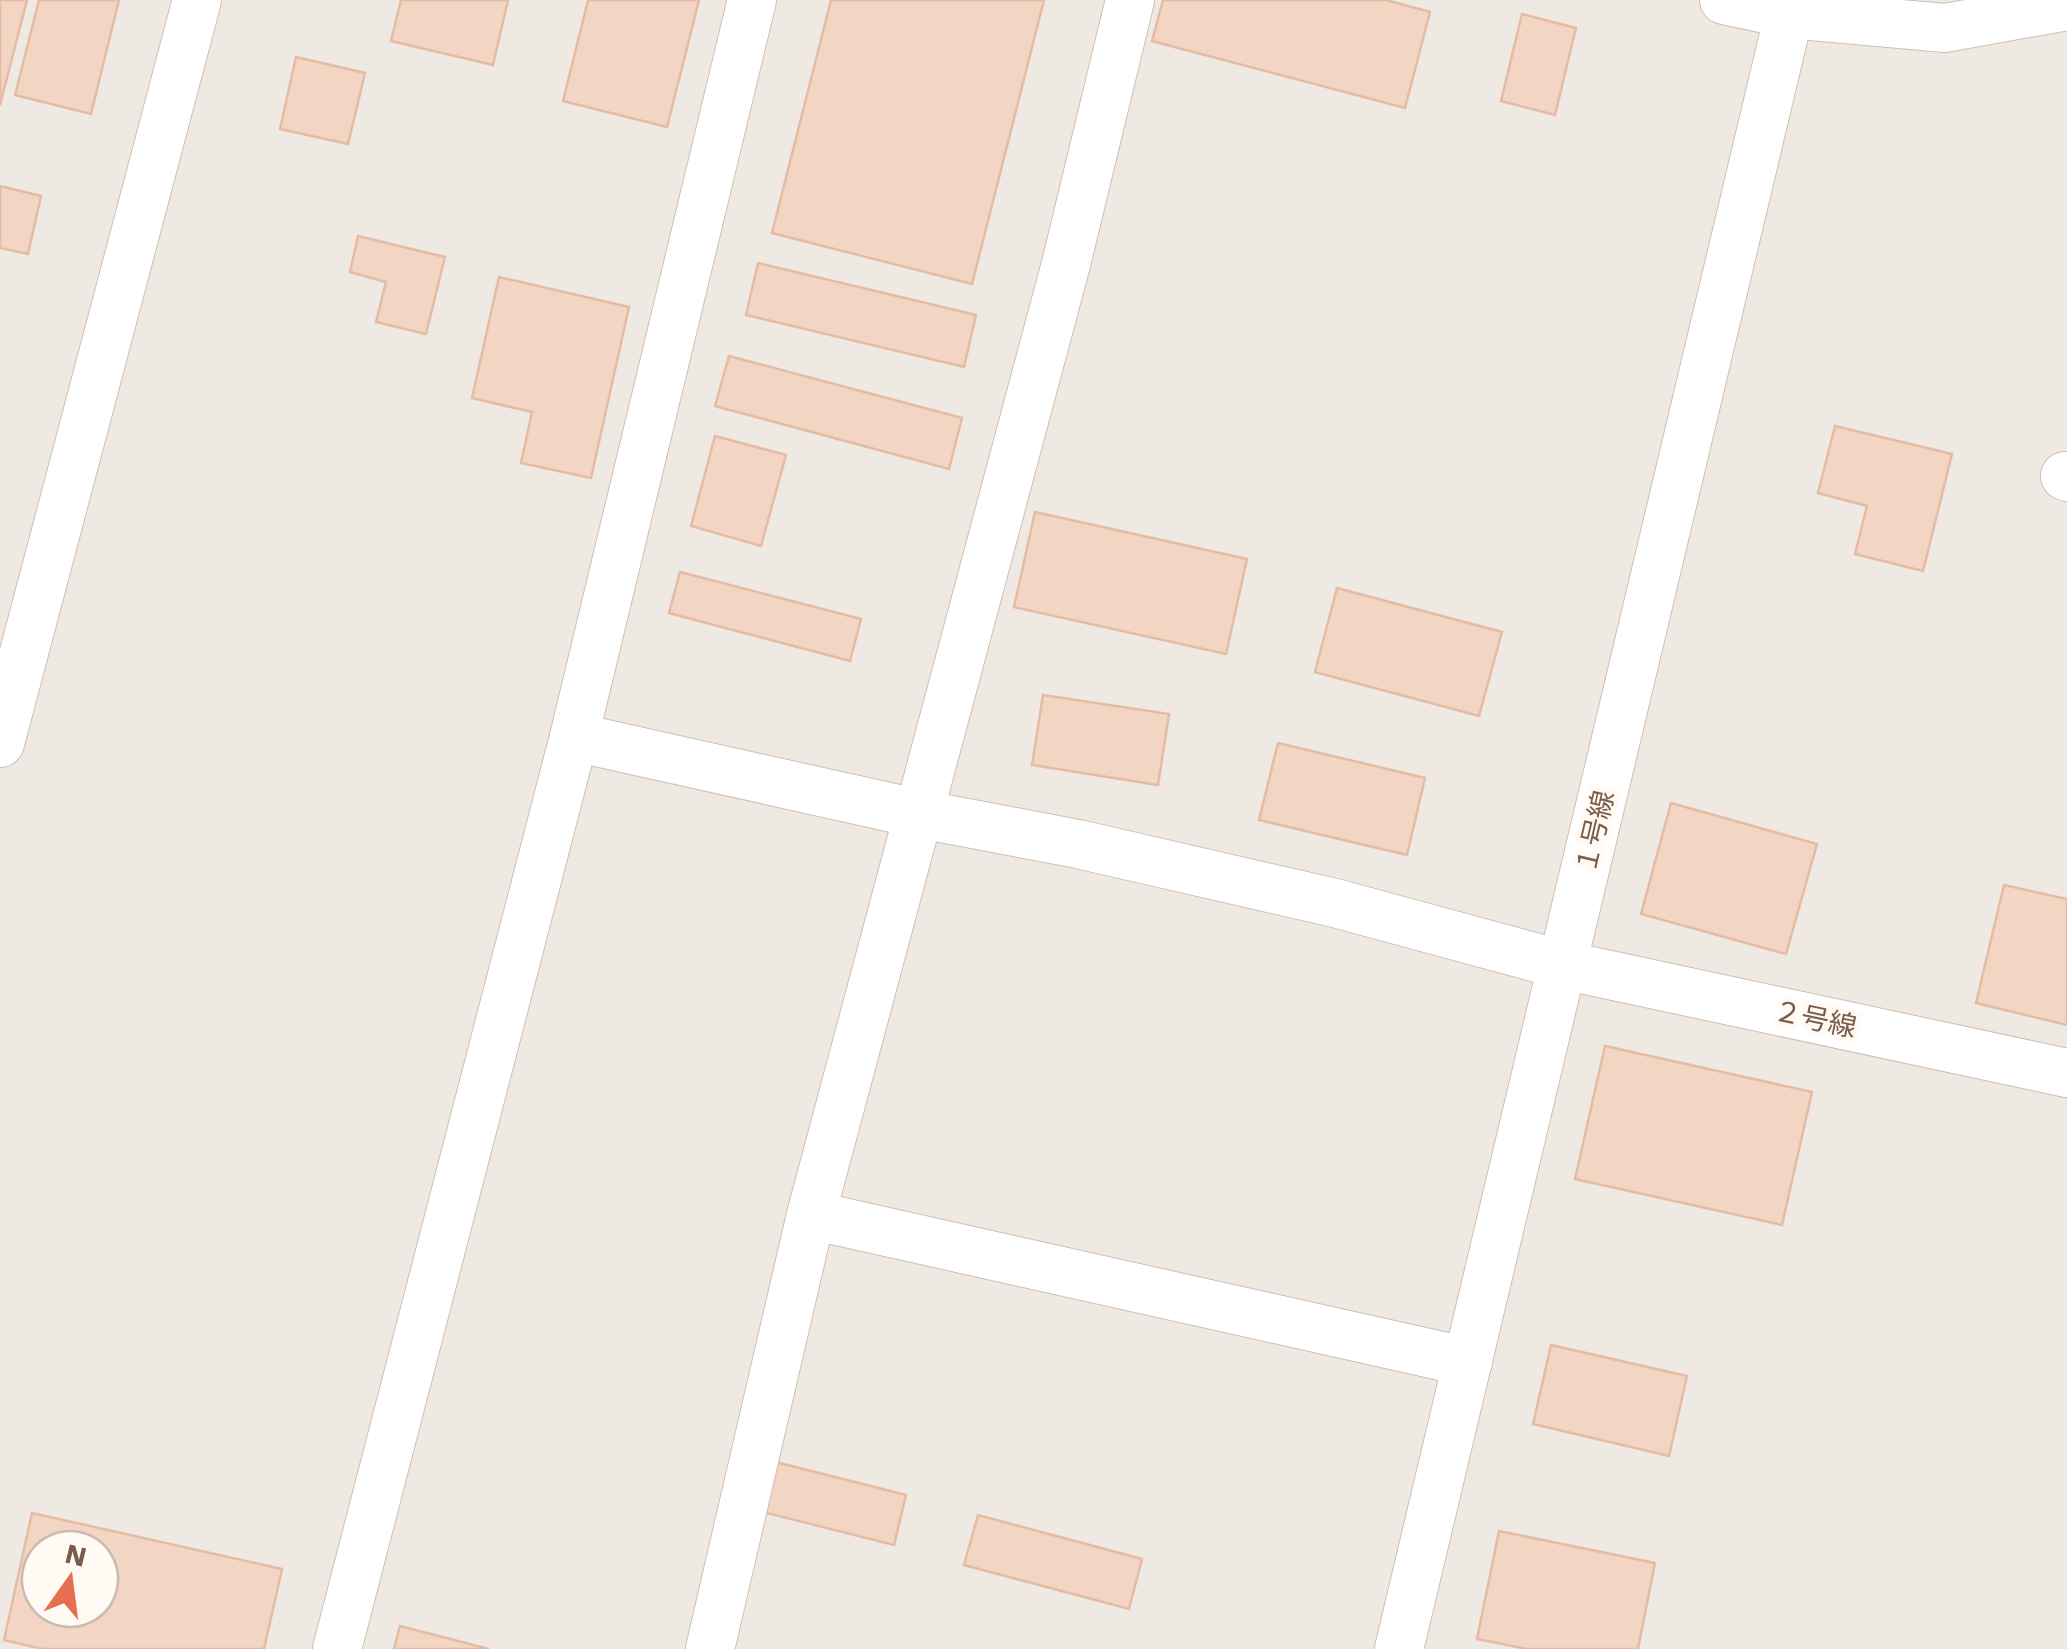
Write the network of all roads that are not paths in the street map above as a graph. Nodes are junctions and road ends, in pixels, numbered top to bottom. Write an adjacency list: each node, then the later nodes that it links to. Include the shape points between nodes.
1 (197, 0): 8 (lane)
2 (752, 0): 7 (lane)
3 (1130, 0): 9 (lane)
4 (1724, 0): 6 (lane)
5 (2067, 6): 6 (lane, via 1944,28)
6 (1789, 14): 10 (lane, １号線)
7 (574, 737): 9 (lane, ２号線); 14 (lane)
8 (0, 743)
9 (920, 814): 10 (lane, ２号線, via 1336,902); 12 (lane)
10 (1564, 965): 11 (lane, ２号線); 13 (lane, １号線)
11 (2067, 1072)
12 (811, 1215): 13 (lane); 15 (lane)
13 (1468, 1362): 16 (lane, １号線)
14 (337, 1649)
15 (710, 1649)
16 (1400, 1649)

